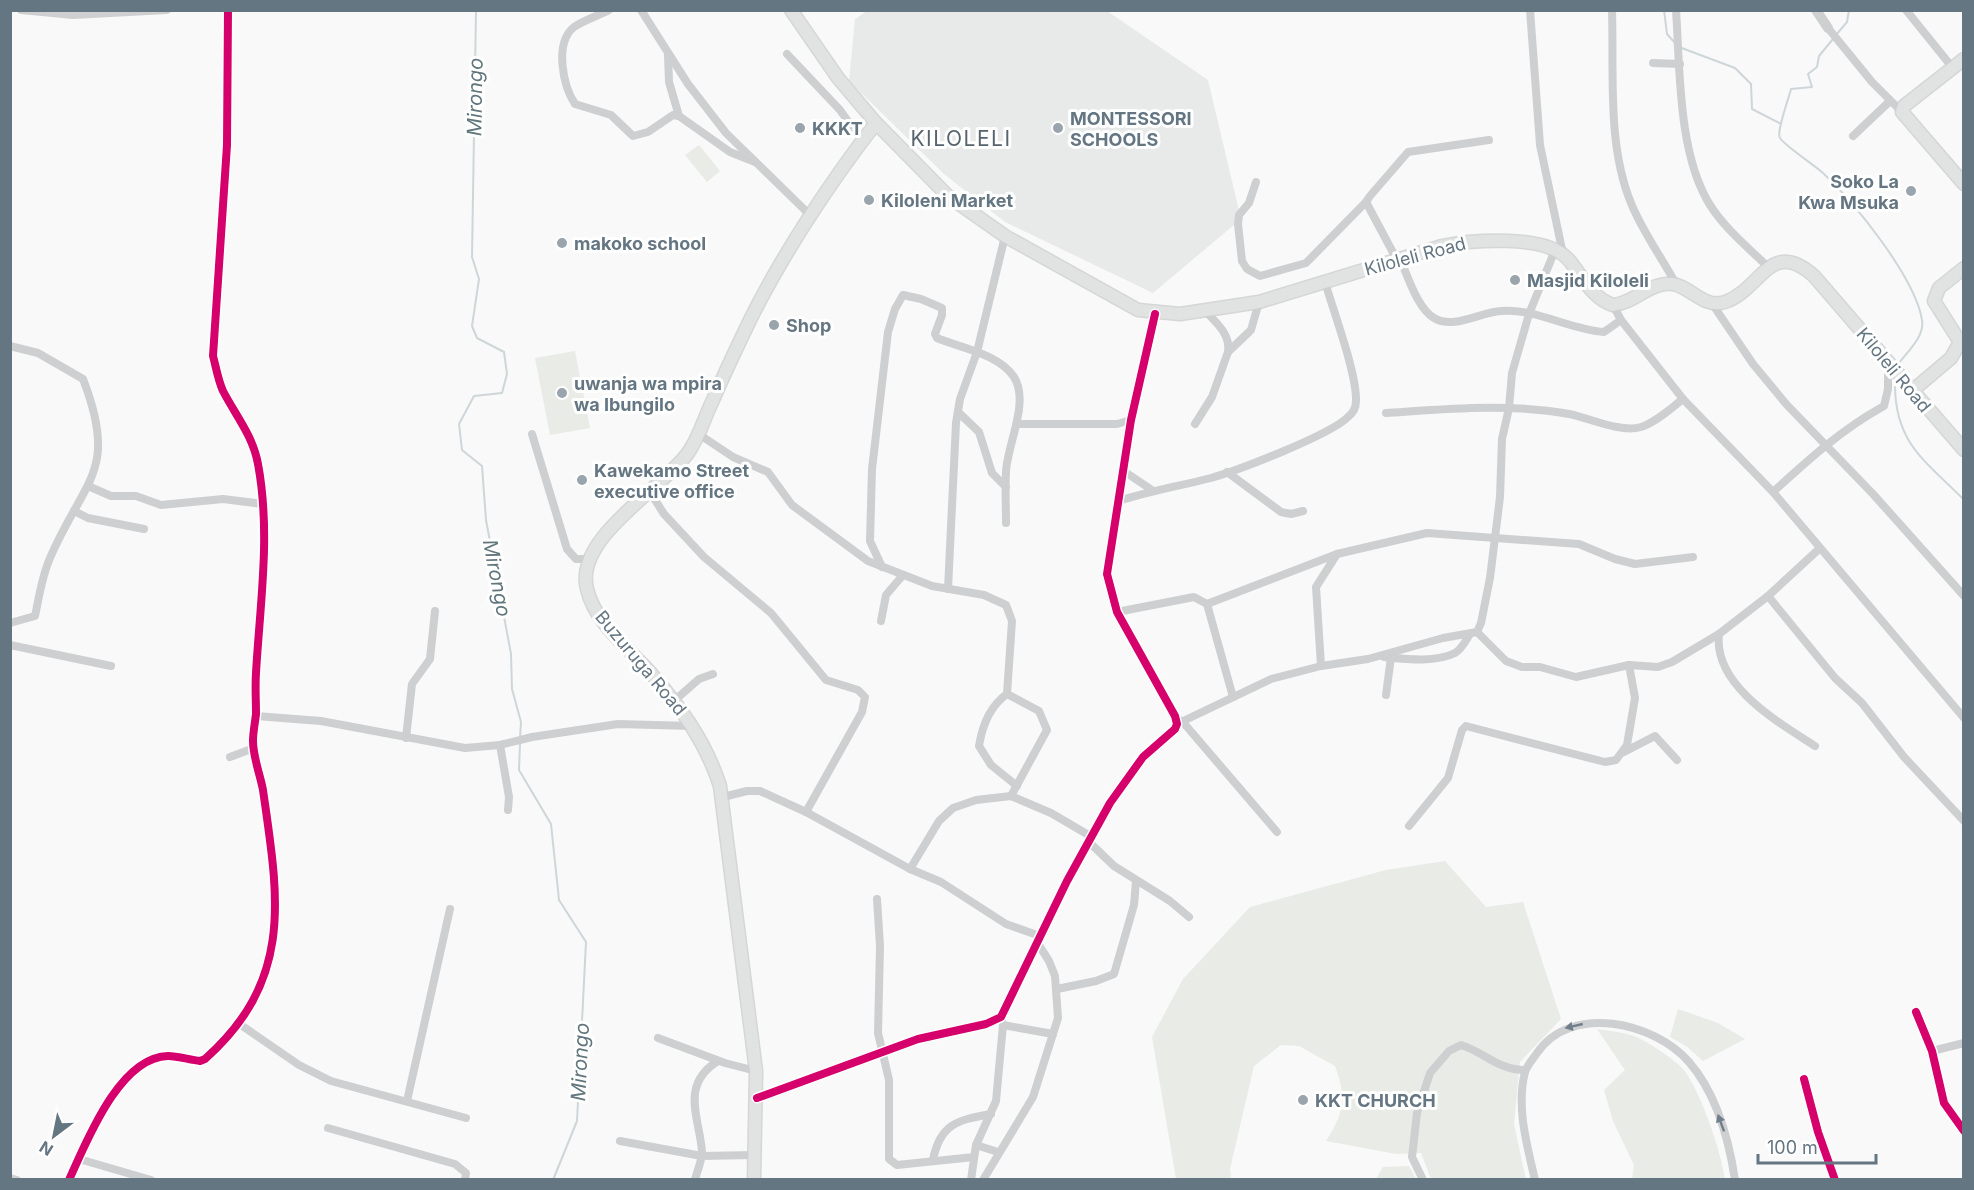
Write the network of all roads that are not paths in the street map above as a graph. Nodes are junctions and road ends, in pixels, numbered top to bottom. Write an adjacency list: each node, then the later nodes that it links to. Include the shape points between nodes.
1 (21, 10): 2 (street, via 73,15)
2 (167, 10)
3 (228, 10): 69 (street, via 227,145 213,356 222,388 252,441)
4 (609, 10): 20 (street, via 575,26 566,38 566,86 575,104 611,116 633,136 648,132 673,115)
5 (641, 10): 14 (street)
6 (791, 10): 21 (main road, Kiloleli Road, via 838,78)
7 (1530, 10): 31 (street, via 1540,145)
8 (1612, 10): 36 (street, via 1615,107 1624,184)
9 (1676, 10): 16 (street)
10 (1816, 10): 12 (street)
11 (1906, 10): 17 (street)
12 (1828, 28): 18 (street)
13 (787, 54): 24 (street, via 840,110)
14 (668, 55): 20 (street, via 669,82); 25 (street, via 726,133)
15 (1653, 63): 16 (street)
16 (1680, 64): 34 (street, via 1687,132 1700,184 1724,222)
17 (1959, 65): 19 (main road, via 1904,106)
18 (1890, 102): 19 (street); 22 (street)
19 (1902, 112): 27 (main road)
20 (679, 116): 25 (street, via 730,152)
21 (876, 123): 24 (main road); 30 (main road, Kiloleli Road, via 948,196)
22 (1853, 136)
23 (1489, 140): 28 (street, via 1408,152)
24 (862, 141): 29 (main road)
25 (755, 162): 29 (street)
26 (1256, 182): 28 (street, via 1238,224 1242,261 1260,276 1306,263)
27 (1964, 184)
28 (1366, 202): 32 (street)
29 (812, 217): 58 (main road, via 755,311)
30 (1005, 236): 41 (main road, Kiloleli Road, via 1123,303); 46 (street)
31 (1559, 252): 32 (main road, Kiloleli Road, via 1518,242 1480,239); 39 (main road, via 1593,292); 42 (street)
32 (1398, 259): 35 (main road, Kiloleli Road); 42 (street, via 1427,312 1438,320 1458,321 1504,310)
33 (1964, 268): 44 (main road, via 1940,288 1934,301)
34 (1770, 269): 38 (main road, Kiloleli Road, via 1728,300); 48 (main road, Kiloleli Road, via 1788,261 1802,266)
35 (1325, 282): 37 (main road, Kiloleli Road); 62 (street, via 1354,381 1354,410 1336,426)
36 (1676, 284): 38 (main road); 39 (main road, via 1654,286)
37 (1259, 302): 40 (main road, Kiloleli Road); 47 (street, via 1251,330)
38 (1711, 302): 59 (street, via 1753,364)
39 (1613, 305): 43 (street)
40 (1205, 311): 41 (main road, Kiloleli Road); 47 (street, via 1224,332)
41 (1155, 314): 54 (street)
42 (1529, 314): 43 (street, via 1604,332); 51 (street, via 1512,373)
43 (1621, 320): 50 (street)
44 (1962, 344): 49 (main road)
45 (10, 346): 63 (street, via 38,353 83,379 99,442 98,463)
46 (977, 352): 52 (street); 55 (street, via 1014,377 1019,408); 79 (street, via 936,336 942,315 939,306 906,295 900,298 888,332 872,469 870,541)
47 (1228, 352): 56 (street, via 1212,397)
48 (1888, 361): 49 (main road, Kiloleli Road); 59 (street, via 1884,406)
49 (1912, 391): 60 (main road, Kiloleli Road)
50 (1683, 399): 51 (street, via 1650,422 1629,428 1568,414); 67 (street)
51 (1509, 408): 53 (street); 74 (street, via 1502,439)
52 (958, 412): 64 (street, via 979,432 992,473); 81 (street)
53 (1386, 412)
54 (1131, 420): 55 (street, via 1117,424); 61 (street)
55 (1017, 424): 64 (street)
56 (1194, 424)
57 (532, 434): 78 (street, via 567,549 576,559)
58 (700, 435): 66 (main road); 79 (street, via 733,457 768,472 792,505 868,561)
59 (1825, 445): 67 (street); 83 (street)
60 (1964, 450)
61 (1125, 472): 65 (street); 68 (street)
62 (1227, 472): 65 (street); 71 (street, via 1275,509 1291,514)
63 (88, 486): 69 (street, via 111,496 136,496 162,505 223,499); 70 (street)
64 (1006, 488): 72 (street)
65 (1152, 490): 68 (street)
66 (650, 492): 78 (main road, via 602,538); 117 (street, via 664,514 704,557 771,613 826,681 855,688 865,697 862,712)
67 (1773, 492): 75 (street)
68 (1119, 501): 86 (street, via 1107,574)
69 (263, 504): 102 (street, via 264,590)
70 (74, 511): 73 (street, via 88,518); 88 (street, via 49,560 35,616)
71 (1303, 512)
72 (1006, 523)
73 (144, 530)
74 (1494, 538): 76 (street, via 1418,534); 77 (street, via 1579,544 1635,564); 89 (street, via 1481,623)
75 (1819, 549): 82 (street); 103 (street)
76 (1337, 554): 84 (street); 96 (street, via 1316,587)
77 (1694, 557)
78 (589, 559): 101 (main road, Buzuruga Road, via 585,581 598,615)
79 (882, 567): 80 (street)
80 (903, 575): 81 (street); 87 (street, via 889,590)
81 (948, 589): 98 (street, via 984,595 1006,605 1011,613)
82 (1768, 596): 90 (street); 118 (street, via 1835,678 1862,703 1904,757)
83 (1964, 596)
84 (1207, 604): 86 (street, via 1194,597); 100 (street)
85 (435, 611): 106 (street, via 430,659 412,684)
86 (1117, 612): 104 (street)
87 (881, 621)
88 (10, 623)
89 (1473, 633): 92 (street); 93 (street, via 1452,654 1419,659); 94 (street, via 1506,661 1522,668 1540,667 1576,677)
90 (1719, 634): 94 (street, via 1658,667); 108 (street, via 1719,655 1731,681)
91 (10, 645): 95 (street)
92 (1380, 656): 93 (street); 96 (street)
93 (1391, 657): 99 (street)
94 (1629, 665): 110 (street, via 1635,698)
95 (111, 666)
96 (1321, 666): 100 (street, via 1271,679)
97 (713, 674): 101 (street, via 699,679)
98 (1007, 694): 113 (street, via 984,725 980,746 991,765); 113 (street, via 1039,711 1047,730)
99 (1386, 695)
100 (1233, 696): 104 (street)
101 (674, 701): 105 (main road, Buzuruga Road)
102 (256, 716): 106 (street, via 321,721); 109 (street)
103 (1964, 718)
104 (1180, 723): 120 (street); 121 (street, via 1143,756)
105 (692, 726): 107 (street, via 618,724); 115 (main road, Buzuruga Road, via 713,763)
106 (406, 738): 107 (street, via 448,746)
107 (500, 745): 116 (street)
108 (1815, 746)
109 (254, 748): 111 (street); 131 (street, via 261,775 277,908 269,965 258,993)
110 (1624, 752): 112 (street, via 1655,736); 119 (street, via 1616,760 1605,762 1466,726 1448,778)
111 (230, 757)
112 (1677, 760)
113 (1017, 786): 114 (street)
114 (1011, 796): 121 (street, via 1051,813); 122 (street, via 976,800 953,808 928,836)
115 (723, 797): 117 (street, via 755,790); 139 (main road, Buzuruga Road)
116 (508, 810)
117 (806, 812): 122 (street)
118 (1964, 821)
119 (1409, 826)
120 (1276, 832)
121 (1091, 839): 123 (street, via 1114,866); 127 (street)
122 (910, 869): 127 (street, via 941,882 1006,924)
123 (1136, 881): 126 (street); 128 (street, via 1134,905 1113,974)
124 (877, 899): 136 (street, via 878,1033)
125 (450, 909): 142 (street)
126 (1189, 917)
127 (1039, 939): 128 (street); 130 (street)
128 (1057, 989): 132 (street, via 1058,1018)
129 (1916, 1012): 135 (street)
130 (1002, 1021): 132 (street); 136 (street, via 918,1039); 143 (street, via 996,1101)
131 (238, 1023): 142 (street, via 299,1065 331,1081); 153 (street, via 205,1059 167,1056 150,1060 135,1070 110,1098)
132 (1053, 1034): 149 (street, via 1033,1097)
133 (658, 1038): 137 (street)
134 (1964, 1043): 135 (street)
135 (1932, 1051): 146 (street, via 1944,1103)
136 (882, 1052): 141 (street); 154 (street, via 889,1080 890,1159 897,1165)
137 (718, 1061): 139 (street); 151 (street, via 701,1080 693,1106)
138 (1525, 1070): 164 (street, via 1502,1067 1461,1045 1449,1051 1430,1073 1417,1113 1412,1157); 165 (street, via 1523,1129); 166 (street, one-way to 138, via 1731,1154 1706,1087 1689,1061 1651,1035 1619,1025 1589,1023 1567,1027 1547,1040)
139 (756, 1071): 141 (main road, Buzuruga Road)
140 (1804, 1079): 167 (street)
141 (757, 1098): 150 (main road, Buzuruga Road)
142 (407, 1101): 144 (street)
143 (991, 1114): 148 (street); 154 (street, via 950,1126 939,1139)
144 (466, 1118)
145 (328, 1128): 159 (street, via 455,1164 466,1173)
146 (1964, 1131)
147 (620, 1141): 151 (street)
148 (976, 1145): 149 (street); 152 (street)
149 (998, 1152): 163 (street)
150 (754, 1155): 151 (street); 161 (main road, Buzuruga Road)
151 (702, 1156): 160 (street)
152 (974, 1157): 154 (street); 162 (street)
153 (79, 1159): 157 (street); 158 (street)
154 (933, 1160)
155 (10, 1178): 156 (street)
156 (17, 1179)
157 (69, 1179)
158 (151, 1179)
159 (465, 1179)
160 (695, 1179)
161 (754, 1179)
162 (971, 1179)
163 (983, 1179)
164 (1423, 1179)
165 (1535, 1179)
166 (1735, 1179)
167 (1835, 1179)

